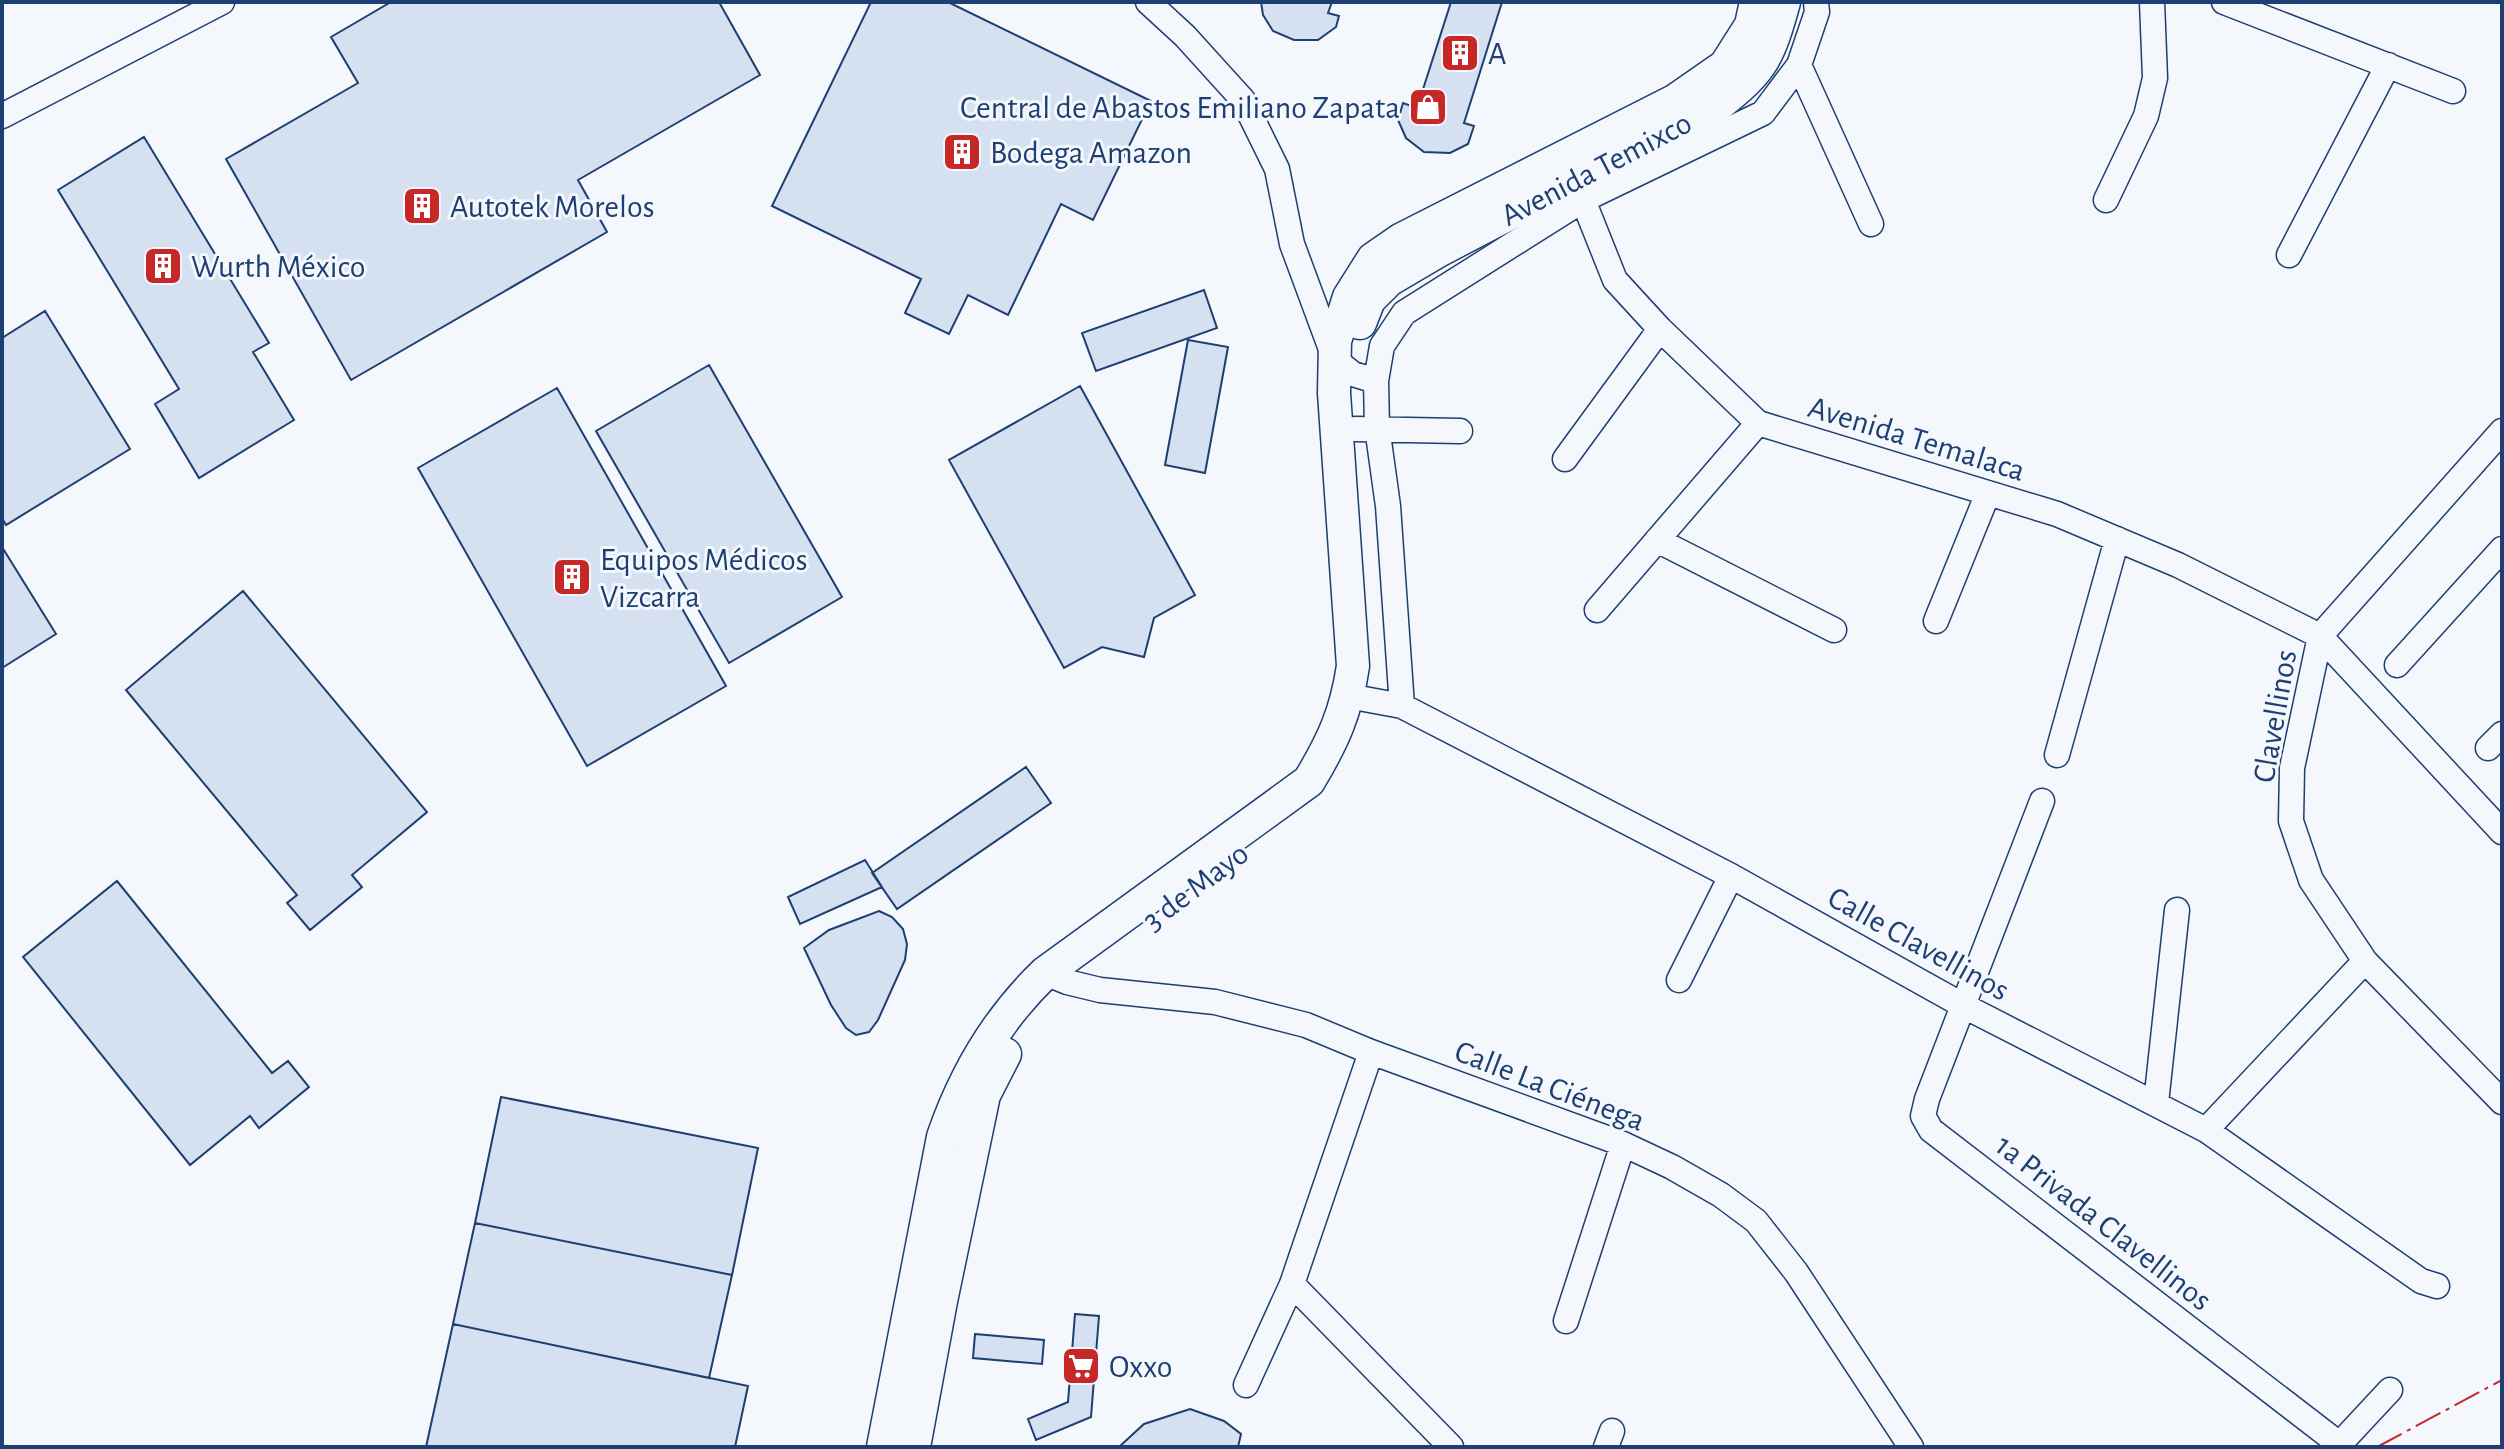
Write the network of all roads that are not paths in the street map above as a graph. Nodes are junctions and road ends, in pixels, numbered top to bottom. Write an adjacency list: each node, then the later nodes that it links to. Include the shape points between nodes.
1 (222, 2): 11 (street)
2 (1148, 2): 18 (street, via 1243,100 1277,169 1300,269)
3 (1756, 2): 18 (main road, via 1751,25 1725,66 1676,100 1402,239 1373,259 1349,297 1335,341)
4 (1784, 2): 16 (main road, Avenida Temixco, via 1771,49 1749,81 1719,104 1440,250 1389,280)
5 (1816, 2): 8 (street)
6 (2152, 2): 13 (street, via 2155,78 2146,116)
7 (2224, 2): 9 (street)
8 (1799, 65): 12 (street, via 1763,113); 14 (street)
9 (2388, 65): 10 (street); 15 (street)
10 (2453, 91)
11 (2, 116)
12 (1583, 200): 17 (street, Avenida Temalaca, via 1615,280); 18 (street, via 1404,313 1382,346)
13 (2106, 200)
14 (1871, 224)
15 (2289, 255)
16 (1369, 300): 18 (main road, 3 de Mayo, via 1357,329)
17 (1660, 329): 19 (street, Avenida Temalaca); 23 (street)
18 (1354, 372): 20 (main road, 3 de Mayo); 33 (main road, via 1334,393)
19 (1758, 423): 24 (street, Avenida Temalaca); 26 (street)
20 (1366, 428): 21 (street); 33 (main road, 3 de Mayo, via 1368,635); 34 (street, via 1388,506)
21 (1460, 431)
22 (2502, 431): 31 (street, Clavellinos)
23 (1565, 459)
24 (1988, 493): 25 (street, Avenida Temalaca); 29 (street)
25 (2117, 539): 31 (street, Avenida Temalaca); 35 (street)
26 (1657, 540): 28 (street); 30 (street)
27 (2502, 549): 32 (street)
28 (1597, 610)
29 (1936, 621)
30 (1834, 630)
31 (2320, 636): 37 (street); 40 (street, Clavellinos, via 2292,768 2291,821 2311,880)
32 (2397, 665)
33 (1358, 698): 34 (street, Calle Clavellinos); 41 (main road, 3 de Mayo, via 1354,734 1330,776 1296,813)
34 (1402, 706): 38 (street, Calle Clavellinos)
35 (2057, 755)
36 (2042, 801): 43 (street, 1a Privada Clavellinos)
37 (2502, 832)
38 (1731, 876): 42 (street); 43 (street, Calle Clavellinos)
39 (2177, 910): 46 (street)
40 (2365, 961): 45 (street, Clavellinos); 47 (street)
41 (1056, 978): 44 (street, Calle La Ciénega, via 1100,990 1215,1002 1306,1025); 55 (main road, via 1027,990 957,1098 943,1137); 56 (main road, 3 de Mayo, via 1015,1035 984,1095)
42 (1679, 980)
43 (1964, 1006): 46 (street, Calle Clavellinos); 54 (street, 1a Privada Clavellinos, via 1927,1099 1923,1116 1931,1130)
44 (1371, 1052): 48 (street, Calle La Ciénega); 49 (street)
45 (2502, 1102)
46 (2156, 1103): 47 (street, Calle Clavellinos)
47 (2206, 1130): 50 (street, Calle Clavellinos, via 2421,1281)
48 (1623, 1144): 51 (street); 58 (street, Calle La Ciénega, via 1721,1195 1756,1221 1796,1272)
49 (1292, 1284): 52 (street); 57 (street)
50 (2437, 1286)
51 (1566, 1321)
52 (1246, 1385)
53 (2390, 1390): 54 (street)
54 (2340, 1446)
55 (883, 1447)
56 (914, 1447)
57 (1451, 1447)
58 (1911, 1447)

